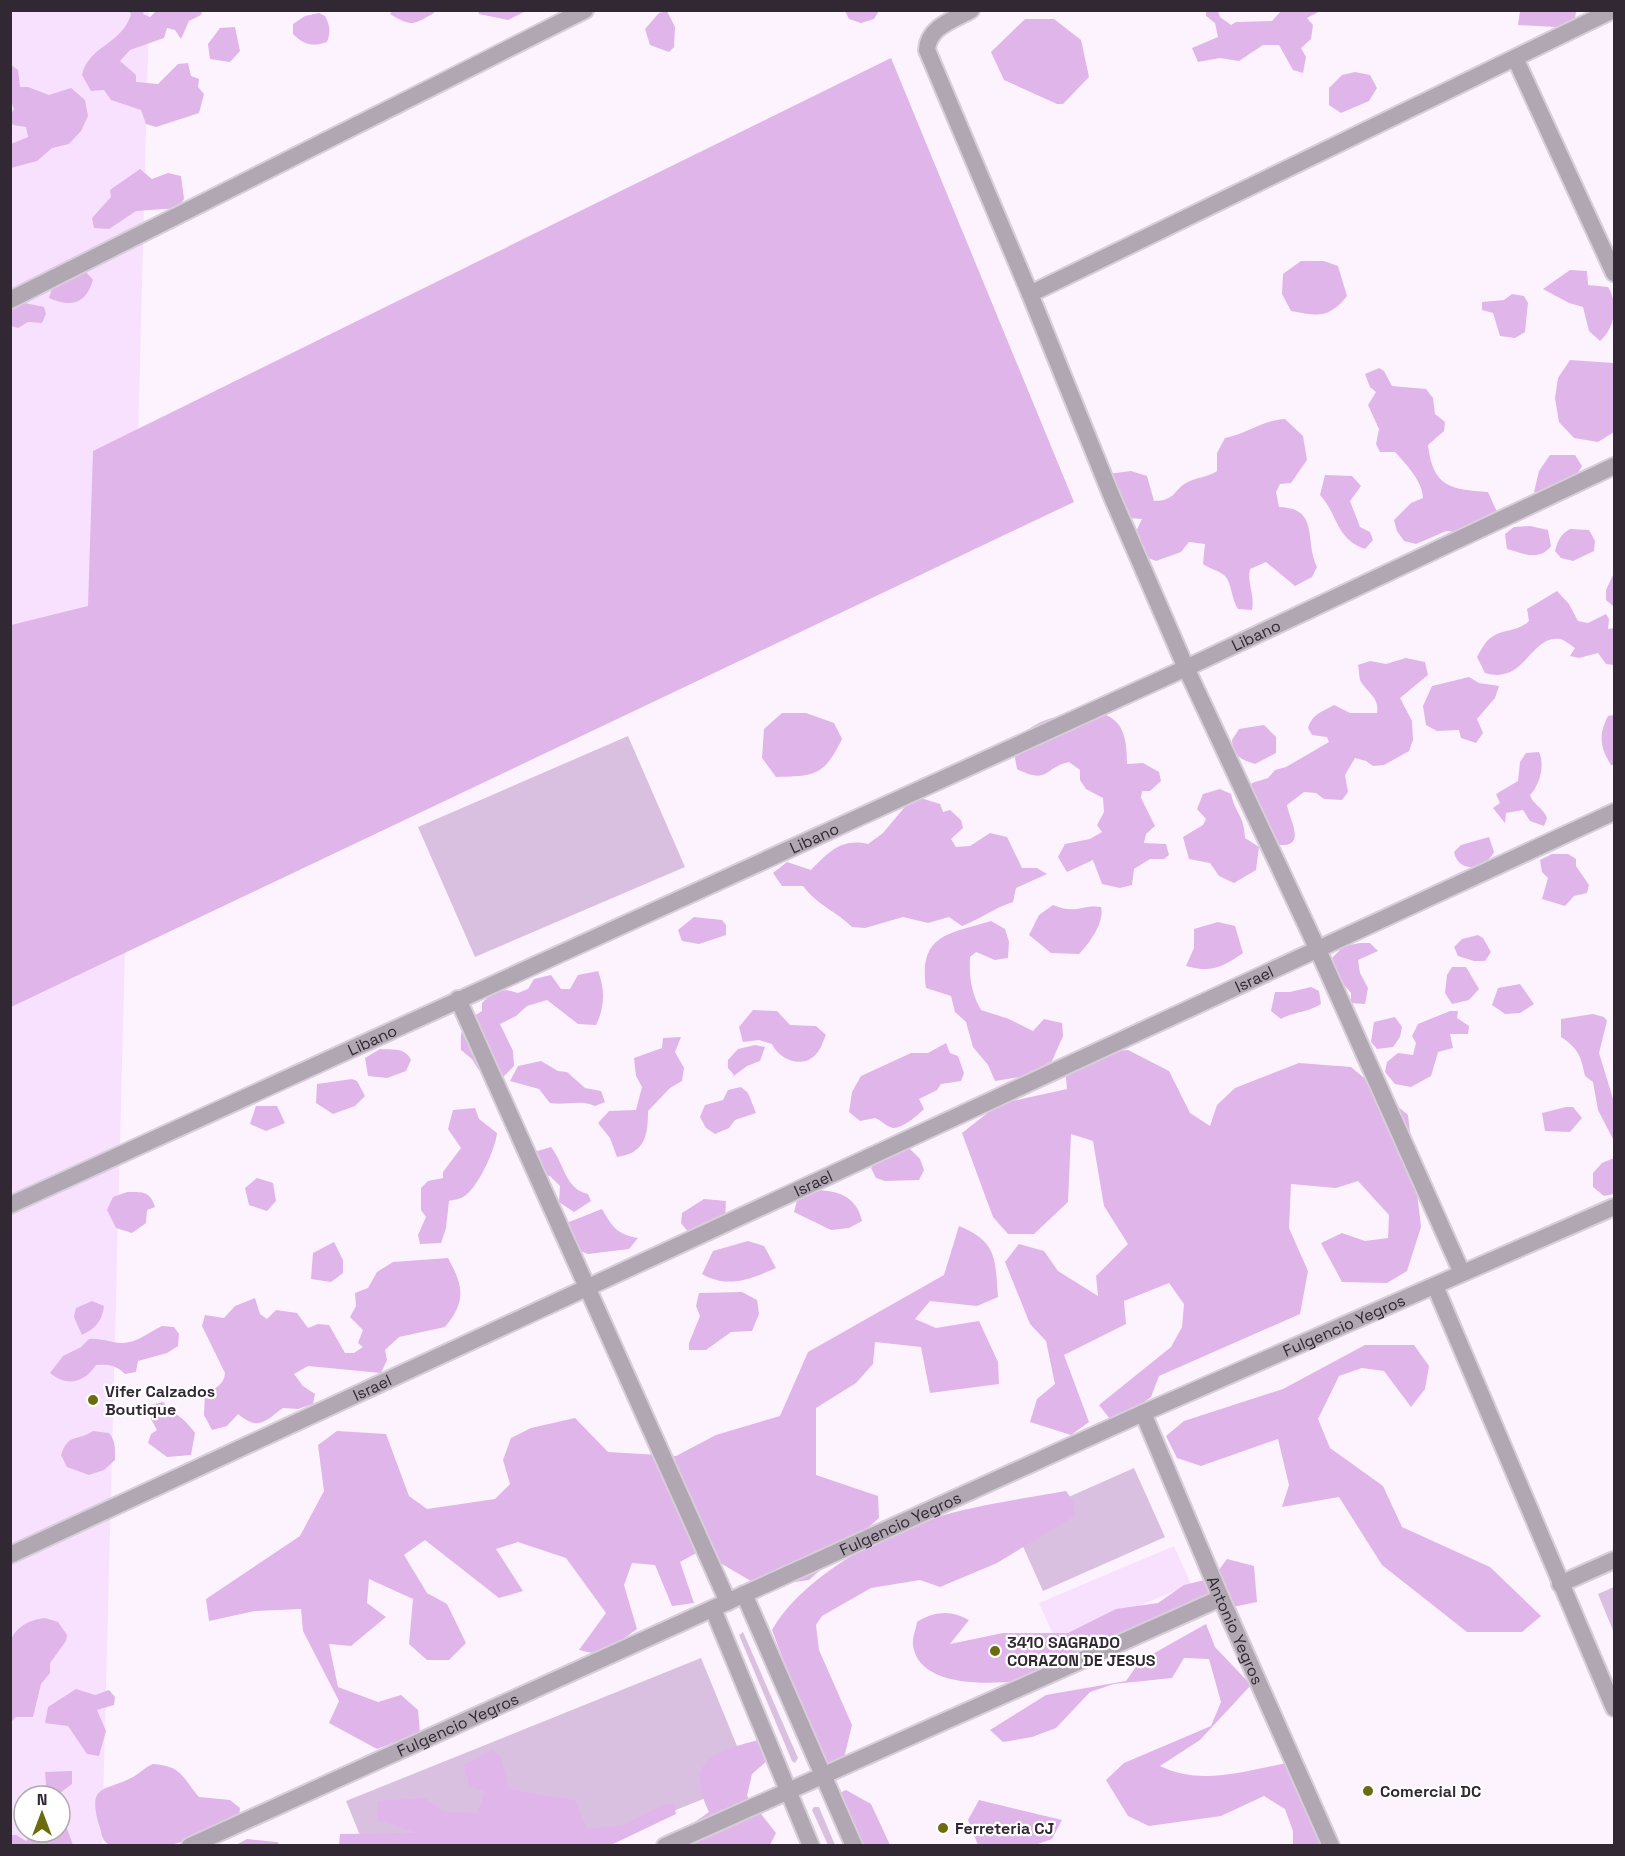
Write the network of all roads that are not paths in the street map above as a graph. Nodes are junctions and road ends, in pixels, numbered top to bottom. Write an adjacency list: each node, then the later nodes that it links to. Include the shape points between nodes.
1 (585, 10): 8 (street)
2 (971, 10): 7 (street, via 934,31 927,50)
3 (1613, 10): 4 (street)
4 (1593, 15): 5 (street)
5 (1515, 58): 6 (street); 7 (street)
6 (1612, 264)
7 (1030, 294): 10 (street)
8 (10, 300)
9 (1614, 466): 10 (street, Libano)
10 (1186, 668): 12 (street); 13 (street, Libano)
11 (1614, 812): 12 (street, Israel)
12 (1318, 950): 16 (street); 17 (street, Israel)
13 (458, 999): 14 (street, Libano); 17 (street)
14 (10, 1205)
15 (1614, 1207): 16 (street, Fulgencio Yegros)
16 (1462, 1273): 18 (street, Fulgencio Yegros)
17 (588, 1285): 20 (street, Israel); 25 (street)
18 (1435, 1286): 19 (street, Fulgencio Yegros); 22 (street)
19 (1143, 1413): 23 (street, Fulgencio Yegros); 24 (street, Antonio Yegros)
20 (10, 1555)
21 (1614, 1560): 22 (street)
22 (1560, 1584): 26 (street)
23 (744, 1594): 25 (street, Fulgencio Yegros); 27 (street)
24 (1221, 1599): 27 (street); 33 (street, Antonio Yegros)
25 (720, 1605): 28 (street); 29 (street, Fulgencio Yegros)
26 (1614, 1708)
27 (822, 1774): 28 (street); 32 (street)
28 (786, 1790): 30 (street); 31 (street)
29 (190, 1845)
30 (665, 1845)
31 (811, 1845)
32 (854, 1845)
33 (1331, 1845)

